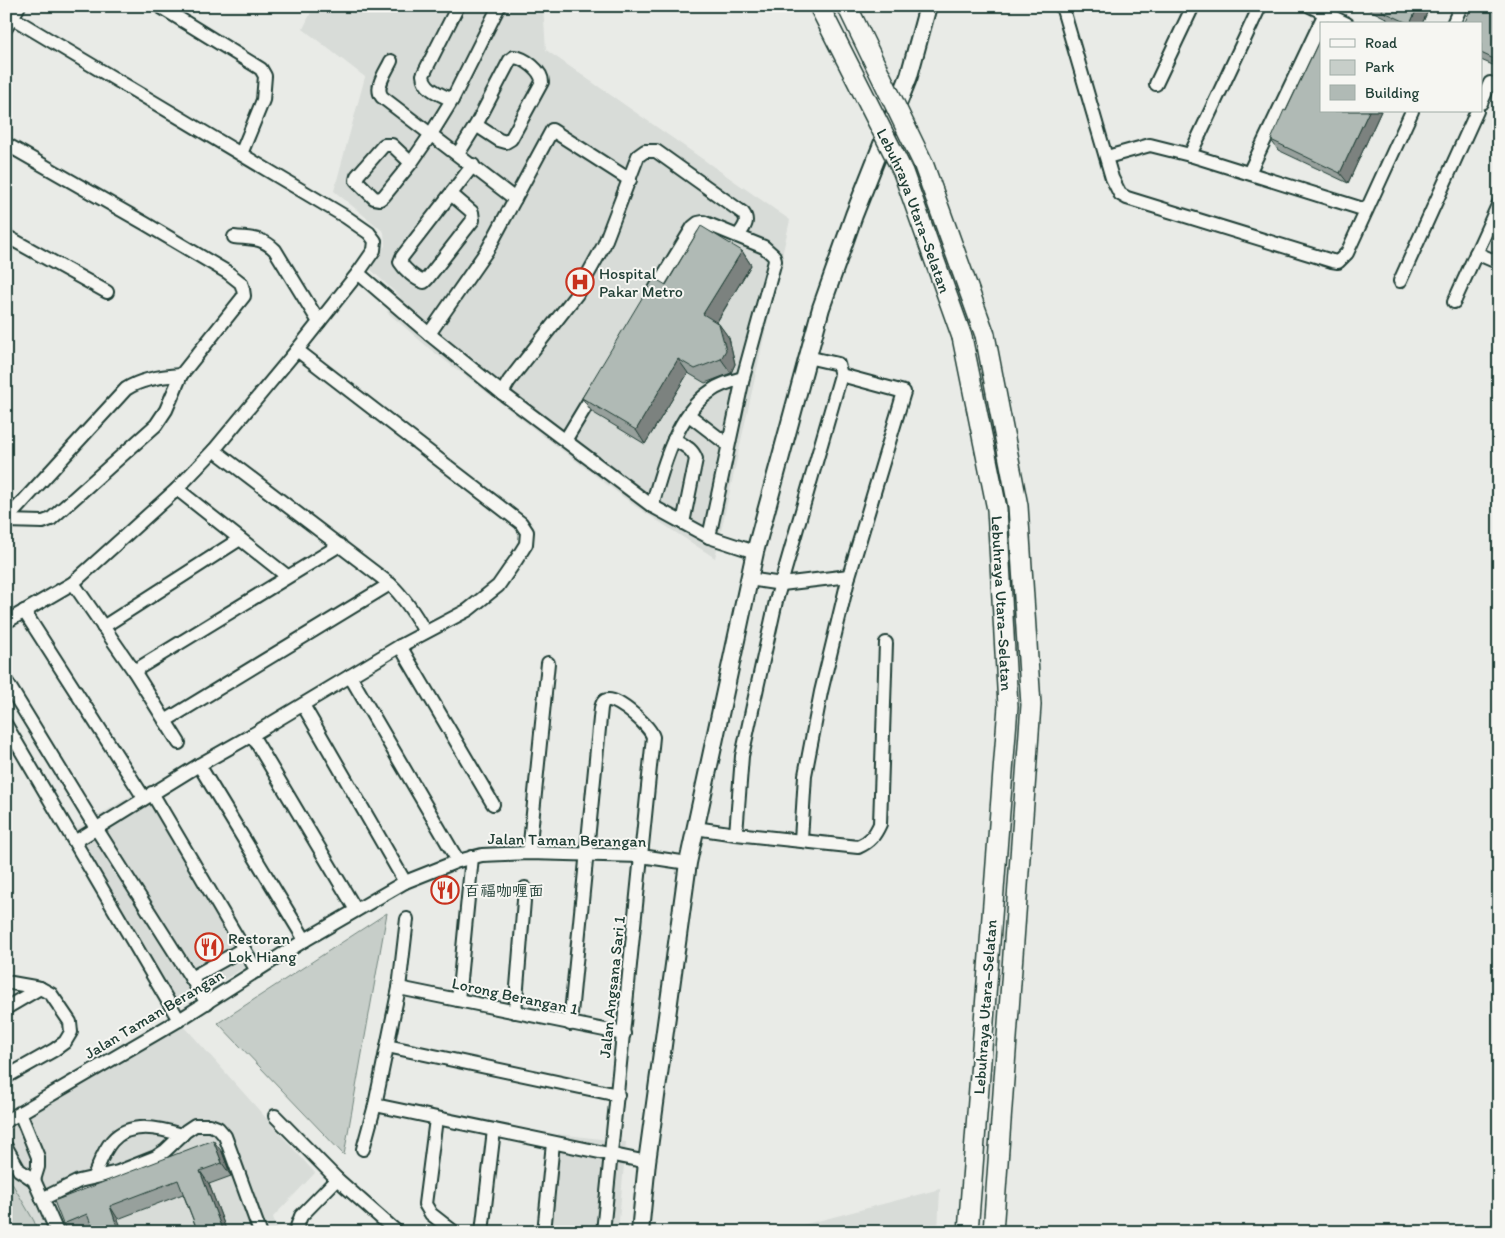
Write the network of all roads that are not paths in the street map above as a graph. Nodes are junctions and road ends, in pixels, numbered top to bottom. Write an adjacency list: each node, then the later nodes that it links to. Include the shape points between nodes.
1 (159, 6): 28 (street, via 261,69 265,76 263,100)
2 (458, 6): 21 (street, via 423,75 427,86)
3 (499, 6): 21 (street)
4 (819, 6): 153 (highway, Lebuhraya Utara–Selatan, bridge, via 903,172 962,337 997,509 1008,706)
5 (847, 6): 154 (highway, Lebuhraya Utara–Selatan, bridge, via 923,163 985,335 1018,506 1031,704)
6 (928, 6): 53 (main road, via 909,76 837,259)
7 (1062, 6): 31 (street)
8 (1193, 6): 20 (street)
9 (1260, 6): 30 (street)
10 (1310, 6): 12 (street)
11 (1461, 6): 16 (street)
12 (1325, 14): 14 (street); 15 (street)
13 (11, 16): 28 (street)
14 (1321, 22)
15 (1343, 22)
16 (1454, 22)
17 (1320, 24): 34 (street)
18 (391, 61): 26 (street, via 379,93)
19 (1490, 83): 22 (street)
20 (1156, 84)
21 (452, 100): 26 (street)
22 (1482, 101)
23 (1412, 112): 39 (street)
24 (1477, 112): 46 (street)
25 (476, 125): 25 (street, via 514,57 542,76 542,82 506,142); 29 (street)
26 (432, 134): 29 (street); 32 (street)
27 (6, 145): 54 (street, via 146,224 240,283 244,296)
28 (242, 154): 45 (street, via 369,233 374,241 374,250)
29 (458, 154): 33 (street)
30 (1190, 155): 31 (street, via 1150,145); 34 (street)
31 (1107, 157): 39 (street, via 1112,178 1120,194 1127,198 1332,261 1338,262 1347,253)
32 (411, 163): 32 (street, via 380,199 374,198 356,180 384,145 392,145)
33 (473, 165): 36 (street); 37 (street)
34 (1249, 173): 39 (street)
35 (630, 180): 37 (street, via 552,130); 42 (street, via 638,156 645,151 656,151 743,214 747,223); 58 (street, via 604,245 577,294)
36 (451, 194): 36 (street, via 400,262 424,282 473,220 472,212)
37 (515, 198): 51 (street, via 488,249)
38 (1499, 203): 43 (street)
39 (1366, 210)
40 (6, 236): 47 (street)
41 (234, 236): 50 (street, via 267,242 275,250)
42 (738, 236): 49 (street, via 703,222 693,227); 56 (street, via 770,251 775,261)
43 (1476, 254): 44 (street); 48 (street)
44 (1499, 263)
45 (358, 273): 50 (street); 51 (street)
46 (1400, 281)
47 (107, 292)
48 (1454, 302)
49 (647, 303)
50 (319, 322): 52 (street)
51 (429, 334): 58 (street)
52 (297, 350): 63 (street); 81 (street, via 521,524 527,532 526,544 498,586 468,610)
53 (807, 357): 55 (street, via 838,364); 71 (main road)
54 (181, 375): 66 (street, via 133,384 126,389); 66 (street, via 156,425 58,515 43,522)
55 (841, 375): 73 (street, via 904,392); 77 (street)
56 (743, 378): 59 (street, via 711,390); 62 (street)
57 (601, 380): 60 (street)
58 (502, 392): 60 (street)
59 (689, 415): 61 (street); 62 (street)
60 (566, 439): 65 (street)
61 (674, 439): 65 (street); 67 (street, via 689,448 696,459)
62 (728, 444): 68 (street)
63 (214, 450): 64 (street); 70 (street)
64 (177, 489): 69 (street); 75 (street)
65 (652, 506): 67 (street)
66 (6, 520)
67 (682, 522): 68 (street)
68 (709, 537): 71 (street)
69 (240, 539): 72 (street); 80 (street)
70 (340, 545): 72 (street); 76 (street)
71 (755, 552): 74 (main road)
72 (287, 576): 85 (street)
73 (849, 576): 77 (street); 99 (street, via 811,738)
74 (749, 579): 77 (street); 97 (main road)
75 (73, 583): 78 (street); 80 (street)
76 (390, 584): 81 (street, via 411,607); 89 (street)
77 (782, 584): 98 (street, via 742,756)
78 (24, 611): 79 (street); 94 (street)
79 (6, 622)
80 (103, 627): 85 (street)
81 (425, 632): 83 (street)
82 (886, 643): 99 (street, via 880,824 867,843 858,847)
83 (400, 646): 86 (street); 95 (street)
84 (548, 663): 101 (street)
85 (134, 672): 89 (street)
86 (350, 676): 88 (street); 105 (street)
87 (6, 681): 96 (street)
88 (303, 705): 91 (street); 107 (street)
89 (165, 720): 92 (street)
90 (6, 725): 100 (street)
91 (252, 735): 93 (street); 109 (street)
92 (179, 743)
93 (199, 765): 94 (street); 111 (street)
94 (148, 796): 96 (street); 112 (street)
95 (493, 804)
96 (96, 828): 100 (street); 114 (street)
97 (695, 828): 98 (street); 106 (main road)
98 (736, 834): 99 (street)
99 (801, 840)
100 (76, 841): 122 (street)
101 (529, 853): 102 (street, Jalan Taman Berangan); 104 (street, Jalan Taman Berangan)
102 (587, 856): 103 (street, Jalan Taman Berangan); 103 (street, Jalan Angsana Sari 1, via 602,703 606,700 620,704 652,733); 123 (street)
103 (641, 856): 106 (street, Jalan Taman Berangan); 124 (street, Jalan Angsana Sari 1)
104 (472, 857): 105 (street, Jalan Taman Berangan); 118 (street)
105 (458, 860): 107 (street, Jalan Taman Berangan)
106 (688, 863): 139 (main road)
107 (405, 882): 109 (street, Jalan Taman Berangan)
108 (525, 888): 121 (street)
109 (356, 910): 111 (street, Jalan Taman Berangan)
110 (407, 920): 117 (street)
111 (305, 940): 113 (street, Jalan Taman Berangan)
112 (243, 949): 113 (street); 114 (street)
113 (257, 971): 119 (street, Jalan Taman Berangan)
114 (191, 978): 119 (street)
115 (6, 982): 116 (street)
116 (40, 988): 120 (street); 126 (street, via 51,994 70,1022 71,1032 65,1042 54,1050)
117 (399, 988): 118 (street, Lorong Berangan 1); 125 (street)
118 (458, 1000): 121 (street, Lorong Berangan 1)
119 (207, 1003): 122 (street, Jalan Taman Berangan)
120 (6, 1008)
121 (515, 1012): 123 (street, Lorong Berangan 1)
122 (180, 1020): 129 (street, Jalan Taman Berangan)
123 (570, 1024): 124 (street, Lorong Berangan 1)
124 (624, 1034): 127 (street, Jalan Angsana Sari 1)
125 (387, 1046): 127 (street); 128 (street)
126 (6, 1077)
127 (618, 1095): 138 (street, Jalan Angsana Sari 1)
128 (374, 1105): 131 (street); 137 (street)
129 (20, 1113): 132 (street, Jalan Taman Berangan); 142 (street, via 38,1157)
130 (275, 1116): 141 (street)
131 (436, 1119): 133 (street); 149 (street, via 425,1204 431,1214)
132 (6, 1121)
133 (494, 1130): 135 (street); 144 (street)
134 (182, 1135): 140 (street, via 156,1156 118,1172); 140 (street, via 143,1127 119,1135 106,1150); 146 (street, via 195,1125 210,1125 225,1136)
135 (554, 1143): 138 (street); 150 (street)
136 (6, 1147): 142 (street, via 19,1170)
137 (362, 1149)
138 (611, 1154): 139 (street); 151 (street, Jalan Angsana Sari 1)
139 (647, 1162): 152 (main road)
140 (94, 1176): 143 (street)
141 (337, 1179): 147 (street, via 301,1216); 148 (street)
142 (34, 1180): 143 (street)
143 (42, 1199): 145 (street)
144 (483, 1230)
145 (57, 1232)
146 (260, 1232)
147 (295, 1232)
148 (397, 1232)
149 (454, 1232)
150 (544, 1232)
151 (604, 1232)
152 (640, 1232)
153 (968, 1232)
154 (993, 1232)

